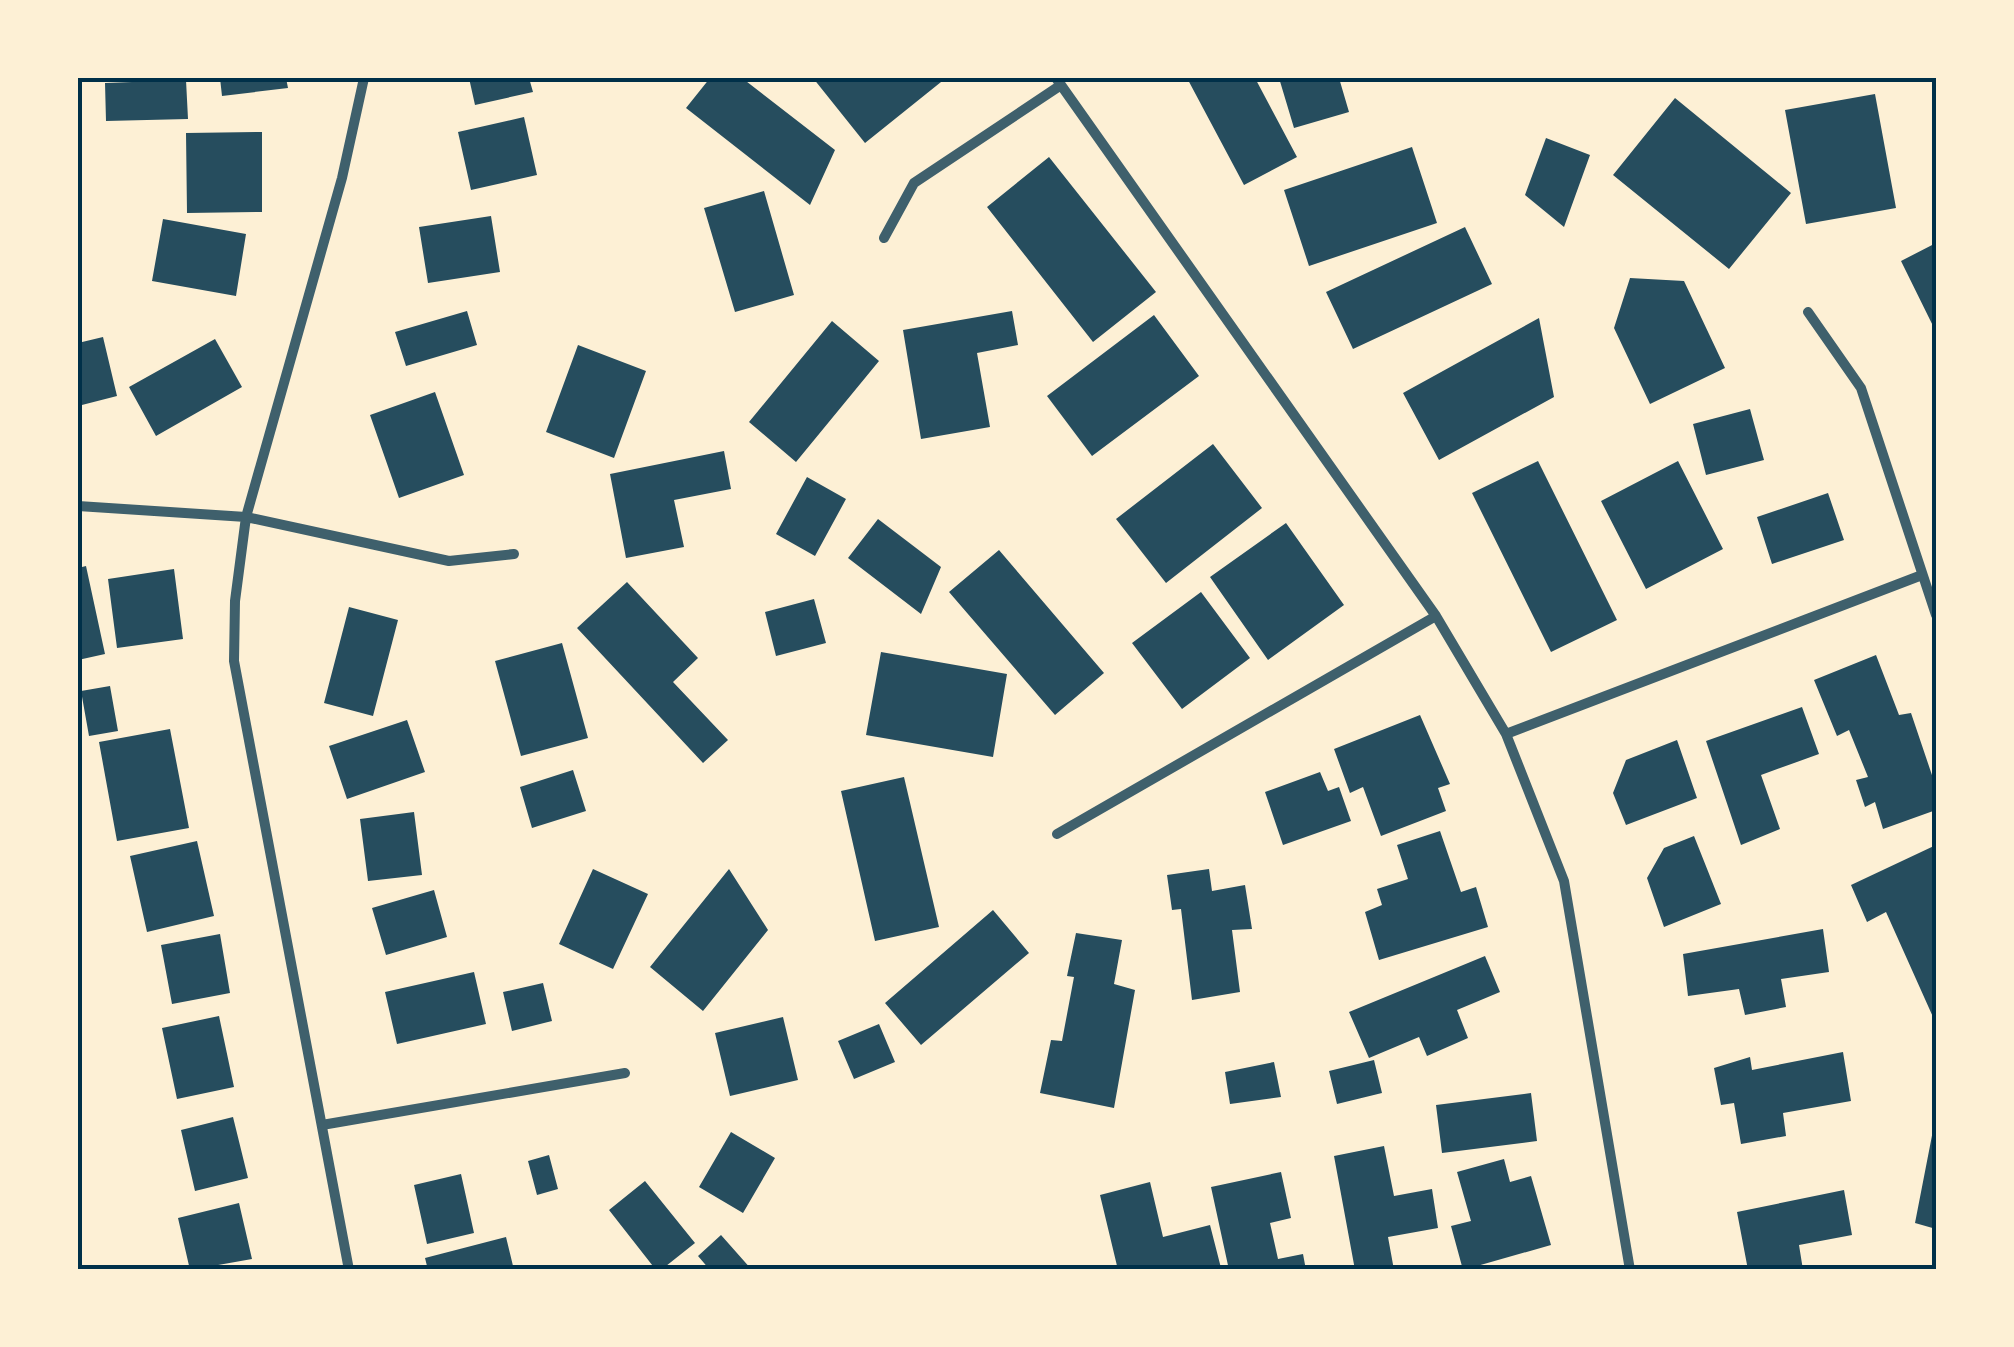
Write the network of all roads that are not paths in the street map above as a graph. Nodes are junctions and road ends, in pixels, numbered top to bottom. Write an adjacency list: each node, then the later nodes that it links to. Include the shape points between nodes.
1 (364, 78): 6 (street)
2 (1059, 81): 3 (street, via 914,184); 10 (street)
3 (884, 238)
4 (1808, 312): 8 (street, via 1861,388)
5 (78, 506): 6 (street)
6 (246, 517): 7 (street, via 450,561); 14 (street, via 234,660)
7 (514, 554)
8 (1922, 575): 9 (street); 11 (street)
9 (1936, 615)
10 (1436, 616): 11 (street); 12 (street)
11 (1506, 734): 16 (street, via 1564,880)
12 (1057, 834)
13 (625, 1073): 14 (street)
14 (322, 1125): 15 (street)
15 (348, 1270)
16 (1630, 1270)

